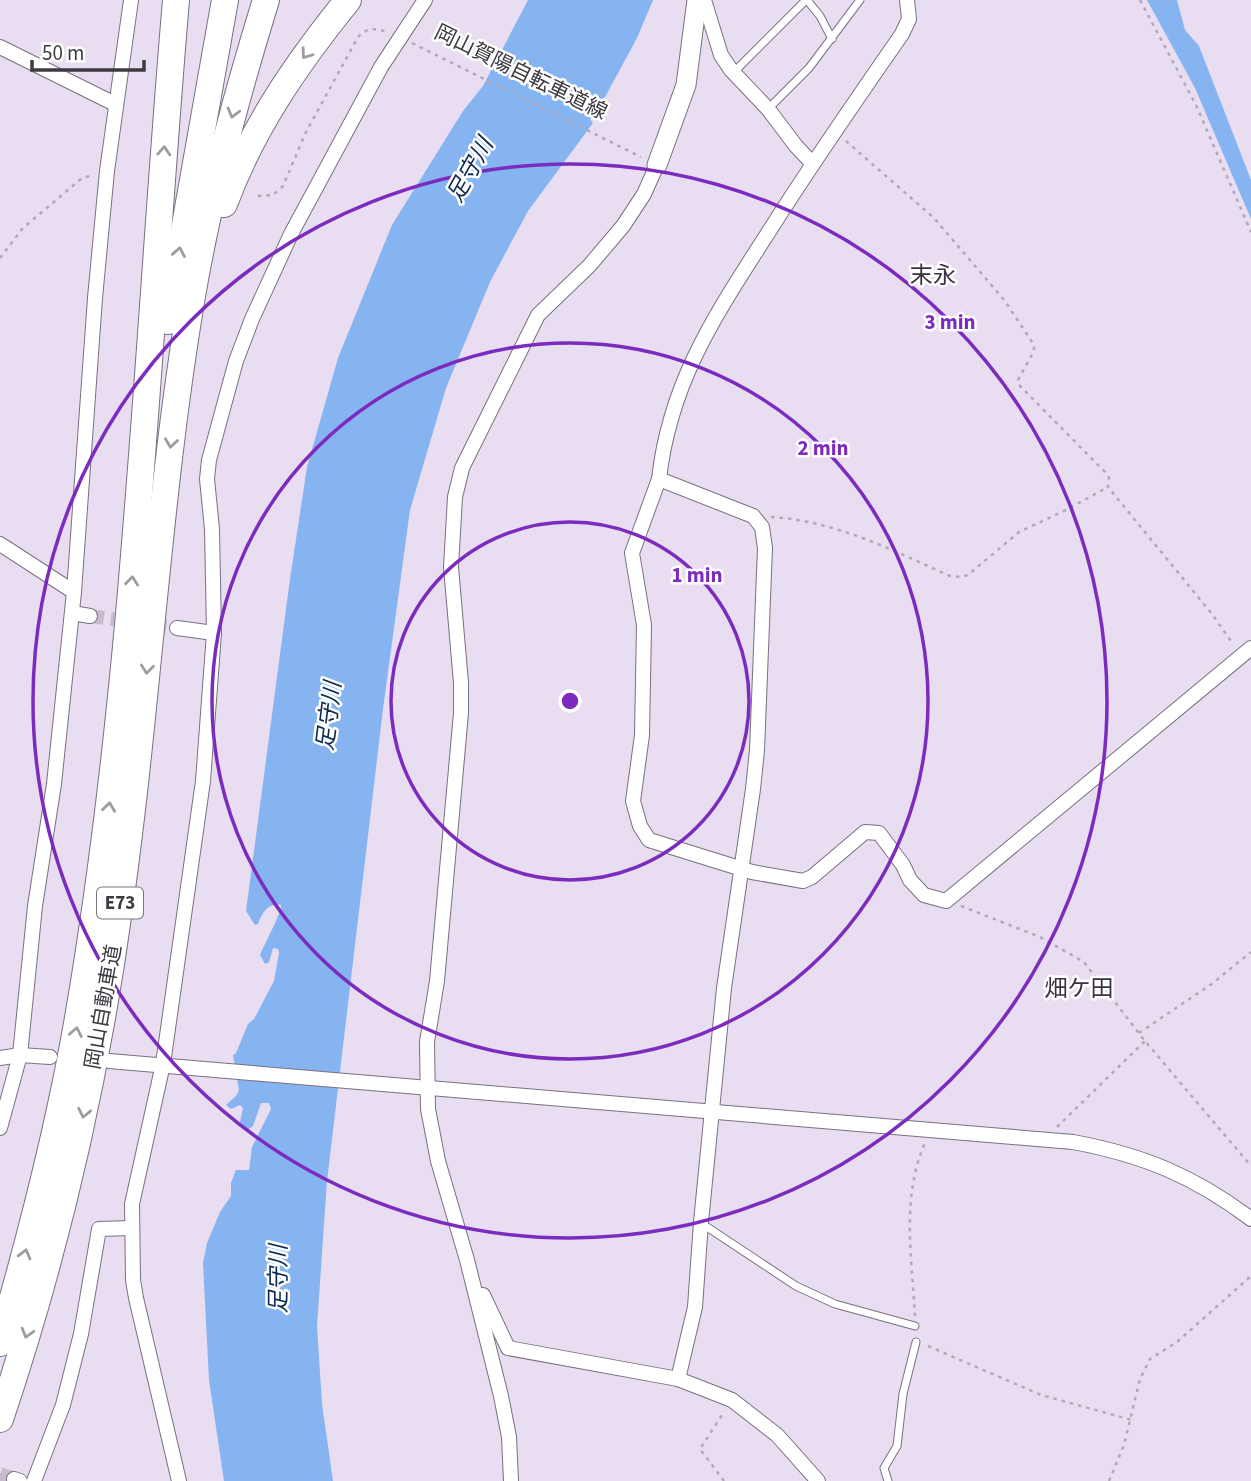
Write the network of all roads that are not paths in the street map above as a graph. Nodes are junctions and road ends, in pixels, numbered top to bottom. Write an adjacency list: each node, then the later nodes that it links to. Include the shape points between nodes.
1 (131, 0): 15 (street)
2 (176, 0): 21 (highway, one-way to 2)
3 (225, 0): 21 (highway, one-way to 3, via 178,252)
4 (266, 0): 19 (highway, one-way to 19, via 219,165)
5 (348, 0): 19 (highway, one-way to 19, via 266,112 237,170 213,234)
6 (425, 0): 27 (street, via 381,67 291,234 236,361 207,480)
7 (696, 0): 18 (main road, via 686,85)
8 (704, 0): 14 (street, via 718,47)
9 (807, 0): 12 (lane); 14 (lane)
10 (860, 0): 12 (lane)
11 (907, 0): 17 (street, via 909,19 902,34)
12 (832, 40): 16 (lane)
13 (0, 47): 15 (street)
14 (734, 72): 16 (street)
15 (115, 104): 23 (street, via 95,298)
16 (768, 109): 17 (street)
17 (812, 163): 20 (street, via 689,366 669,422)
18 (654, 164): 35 (street, via 643,194 619,232 538,315 458,481 451,567 461,713)
19 (180, 376): 46 (highway, 岡山自動車道 / E73, one-way to 46, via 133,804 100,1028 64,1200)
20 (660, 479): 29 (street, via 753,516 762,527 757,750); 29 (street, via 632,553 645,625 635,815 649,840)
21 (141, 488): 44 (highway, 岡山自動車道 / E73, one-way to 21, via 42,1191 78,1021 110,804)
22 (0, 544): 23 (street)
23 (74, 592): 24 (street)
24 (72, 613): 25 (street); 30 (street, via 54,783 34,906)
25 (90, 616)
26 (177, 628): 27 (street)
27 (214, 633): 34 (street, via 204,781)
28 (1247, 652): 29 (street, via 946,901 924,895 879,833 865,832 803,881)
29 (741, 869): 36 (street)
30 (20, 1055): 31 (street); 32 (street); 37 (street)
31 (50, 1057)
32 (0, 1058)
33 (109, 1061): 34 (street)
34 (168, 1065): 35 (street); 40 (street, via 134,1194)
35 (424, 1086): 36 (street); 41 (street, via 438,1161)
36 (713, 1111): 38 (street, via 1107,1148 1200,1184); 39 (street)
37 (0, 1128)
38 (1251, 1219)
39 (701, 1226): 42 (lane, via 796,1286 835,1304); 45 (street, via 695,1307)
40 (132, 1228): 47 (street, via 99,1229 63,1405); 48 (street, via 136,1298)
41 (467, 1260): 45 (street, via 508,1348); 49 (street, via 502,1396)
42 (915, 1326)
43 (916, 1342): 51 (lane, via 897,1446 884,1468)
44 (0, 1343)
45 (678, 1379): 50 (street, via 732,1400 777,1434)
46 (0, 1419)
47 (34, 1481)
48 (179, 1481)
49 (511, 1481)
50 (818, 1481)
51 (888, 1481)

